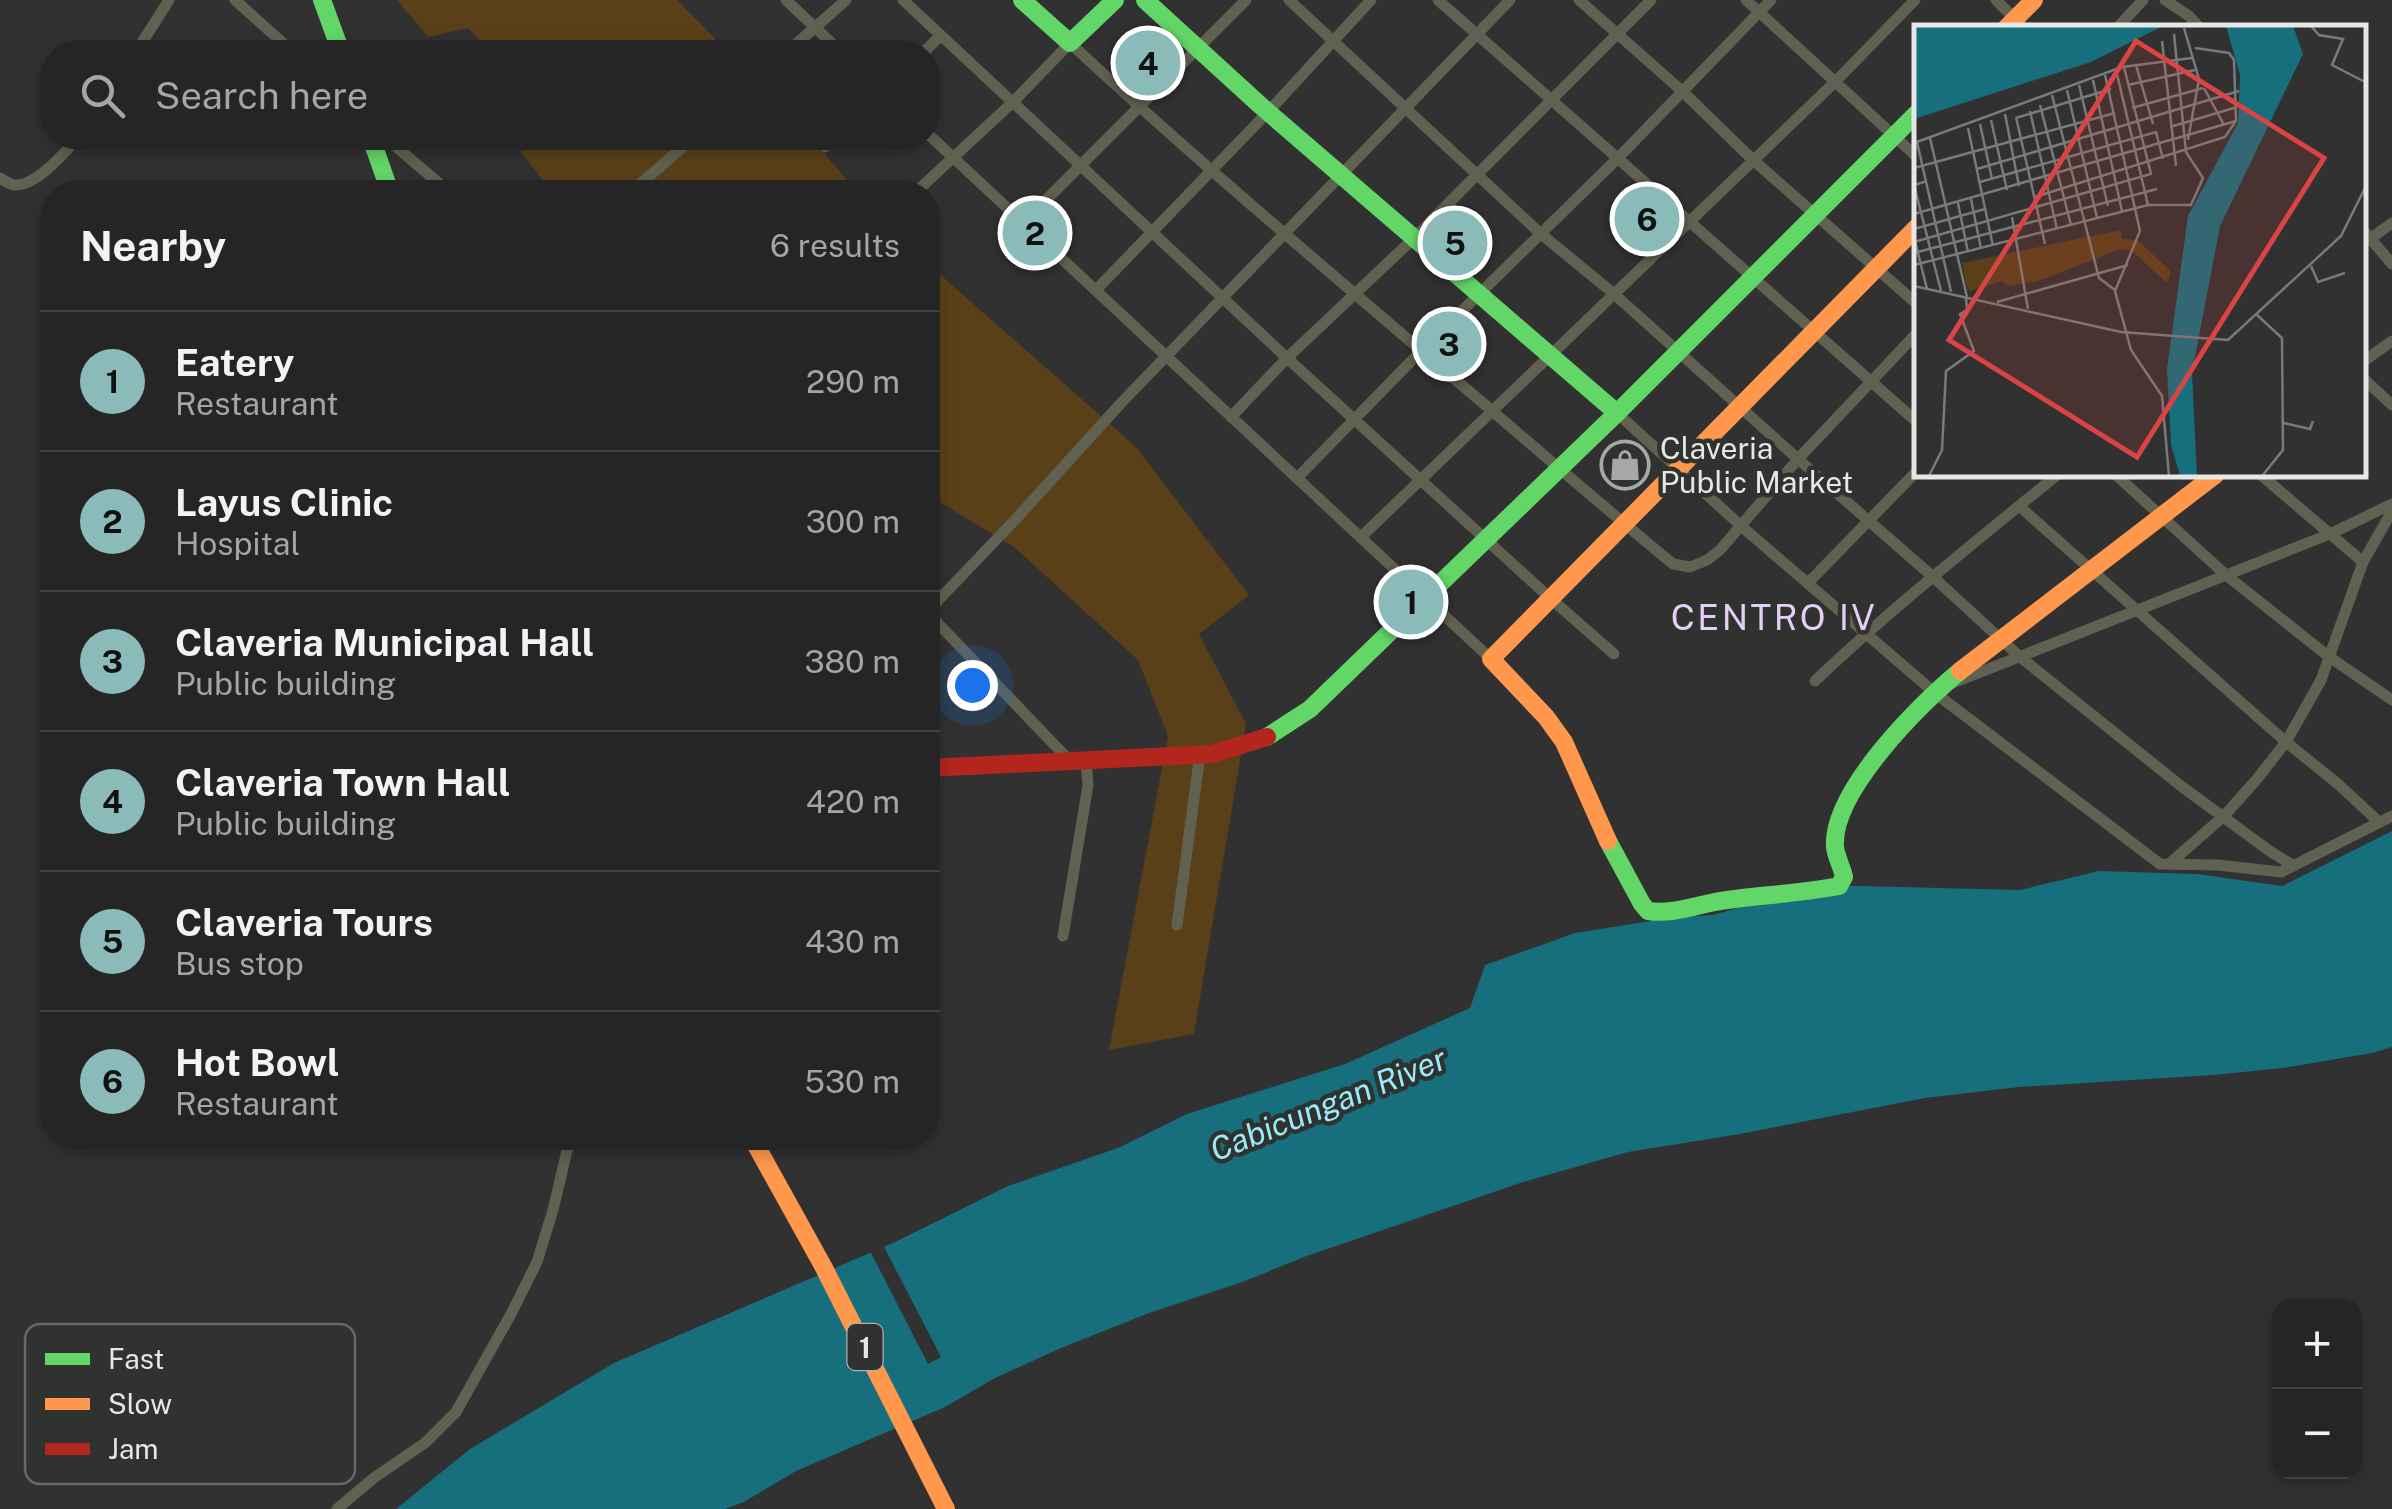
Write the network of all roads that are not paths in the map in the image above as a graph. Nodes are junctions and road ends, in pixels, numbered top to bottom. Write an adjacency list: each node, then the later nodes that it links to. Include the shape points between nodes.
1 (168, 0): 32 (street)
2 (236, 0): 33 (street)
3 (322, 0): 34 (main road)
4 (786, 0): 28 (street)
5 (846, 0): 28 (street)
6 (903, 0): 31 (street)
7 (1022, 0): 39 (main road)
8 (1116, 0): 39 (main road)
9 (1145, 0): 40 (main road)
10 (1246, 0): 40 (street)
11 (1290, 0): 38 (street)
12 (1371, 0): 38 (street)
13 (1438, 0): 29 (street)
14 (1510, 0): 29 (street)
15 (1579, 0): 30 (street)
16 (1652, 0): 30 (street)
17 (1746, 0): 24 (street)
18 (1771, 0): 24 (street)
19 (1915, 0): 41 (street)
20 (1996, 0): 25 (street)
21 (2034, 0): 25 (main road)
22 (2143, 0): 26 (street)
23 (2166, 0): 27 (street)
24 (1759, 12): 41 (street); 42 (street)
25 (2015, 25)
26 (2119, 25)
27 (2197, 25)
28 (814, 28): 35 (street); 36 (street)
29 (1477, 34): 43 (street); 46 (street)
30 (1617, 34): 42 (street); 43 (street)
31 (940, 36): 37 (street); 44 (street)
32 (143, 40)
33 (280, 40)
34 (337, 40)
35 (800, 40)
36 (828, 40)
37 (936, 40)
38 (1333, 40): 46 (street); 47 (street)
39 (1070, 43): 44 (street); 45 (street)
40 (1197, 49): 45 (street); 47 (main road)
41 (1835, 82): 49 (street); 58 (street)
42 (1682, 91): 57 (street); 58 (street)
43 (1552, 100): 57 (street); 62 (street)
44 (1014, 101): 56 (street); 59 (street)
45 (1140, 108): 59 (street); 60 (street)
46 (1405, 108): 61 (street); 62 (street)
47 (1268, 112): 60 (street); 61 (main road)
48 (1914, 116): 49 (main road)
49 (1894, 136): 55 (street); 68 (main road)
50 (940, 146): 56 (street)
51 (67, 150): 63 (street, via 28,182)
52 (375, 150): 64 (main road)
53 (400, 150): 65 (street)
54 (679, 150): 66 (street)
55 (1914, 154)
56 (952, 158): 67 (street); 70 (street)
57 (1618, 158): 69 (street); 75 (street)
58 (1752, 160): 68 (street); 69 (street)
59 (1082, 165): 70 (street); 73 (street)
60 (1212, 171): 73 (street); 74 (street)
61 (1340, 175): 74 (street); 77 (main road)
62 (1476, 175): 75 (street); 77 (street)
63 (0, 178)
64 (386, 180)
65 (434, 180)
66 (645, 180)
67 (929, 180)
68 (1814, 214): 79 (street); 80 (main road)
69 (1689, 221): 80 (street); 83 (street)
70 (1024, 222): 81 (street)
71 (2392, 223): 76 (street)
72 (1914, 229): 79 (main road)
73 (1152, 232): 81 (street); 85 (street)
74 (1284, 234): 82 (street); 85 (street)
75 (1541, 234): 83 (street); 84 (street)
76 (2367, 237): 78 (street)
77 (1414, 238): 82 (street); 84 (main road)
78 (2392, 264)
79 (1876, 268): 86 (street); 87 (main road)
80 (1753, 277): 87 (street); 91 (main road)
81 (1096, 290): 93 (street)
82 (1355, 294): 90 (street); 94 (street)
83 (1613, 294): 91 (street); 92 (street)
84 (1480, 296): 90 (street); 92 (main road)
85 (1223, 297): 93 (street); 94 (street)
86 (1914, 301)
87 (1814, 331): 96 (street); 99 (main road)
88 (1914, 336): 96 (street)
89 (2392, 341): 95 (street)
90 (1422, 350): 100 (street); 103 (street)
91 (1677, 352): 99 (street); 101 (main road)
92 (1552, 355): 100 (street); 101 (main road)
93 (1168, 356): 102 (street); 131 (street)
94 (1287, 358): 102 (street); 103 (street)
95 (2367, 359)
96 (1871, 382): 104 (street); 105 (street)
97 (2367, 382): 98 (street)
98 (2392, 405)
99 (1740, 408): 105 (street); 107 (main road)
100 (1492, 410): 106 (street); 114 (street)
101 (1617, 413): 106 (main road); 107 (street)
102 (1231, 418): 109 (street)
103 (1356, 419): 109 (street); 114 (street)
104 (1914, 419)
105 (1798, 460): 118 (street); 120 (street)
106 (1558, 469): 119 (street); 123 (main road)
107 (1678, 470): 119 (main road); 120 (street)
108 (1914, 475): 118 (street)
109 (1297, 478): 122 (street)
110 (2052, 478): 115 (street)
111 (2119, 478): 117 (street)
112 (2211, 478): 117 (main road)
113 (2265, 478): 121 (street)
114 (1422, 480): 122 (street); 123 (street)
115 (2019, 506): 125 (street); 127 (street)
116 (2392, 508): 121 (street); 124 (street)
117 (2162, 517): 125 (main road); 126 (street)
118 (1870, 521): 127 (street); 128 (street)
119 (1624, 524): 120 (street, via 1686,567 1713,556); 130 (main road)
120 (1740, 524): 128 (street)
121 (2330, 534): 124 (street); 126 (street)
122 (1361, 537): 129 (street)
123 (1487, 539): 129 (main road); 130 (street)
124 (2362, 562): 138 (street)
125 (2090, 571): 132 (street); 135 (main road)
126 (2226, 574): 132 (street); 138 (street)
127 (1932, 576): 134 (street); 135 (street)
128 (1808, 584): 134 (street)
129 (1426, 596): 139 (street); 144 (main road, via 1310,709 1269,736)
130 (1550, 598): 136 (street); 139 (main road)
131 (940, 599)
132 (2138, 611): 137 (street); 143 (street)
133 (940, 624): 145 (street)
134 (1866, 633): 140 (street); 141 (street)
135 (1999, 637): 137 (street); 141 (main road)
136 (1614, 654)
137 (2020, 656): 141 (street); 147 (street)
138 (2328, 656): 142 (street); 143 (street)
139 (1491, 659): 141 (main road, via 1564,742 1615,856 1654,914 1838,886 1845,874 1835,844 1853,793 1897,731)
140 (1815, 681)
141 (1938, 691): 150 (street, via 2160,864)
142 (2392, 700)
143 (2286, 742): 147 (street); 149 (street)
144 (1200, 754): 145 (main road); 152 (street)
145 (1078, 761): 146 (main road); 153 (street, via 1088,785)
146 (940, 767)
147 (2224, 816): 150 (street); 151 (street)
148 (2392, 816): 149 (street)
149 (2378, 822): 151 (street)
150 (2169, 864): 151 (street, via 2281,872)
151 (2294, 866)
152 (1177, 925)
153 (1063, 936)
154 (567, 1150): 156 (street, via 536,1262 456,1412)
155 (759, 1150): 157 (main road, 1)
156 (337, 1509)
157 (946, 1509)

